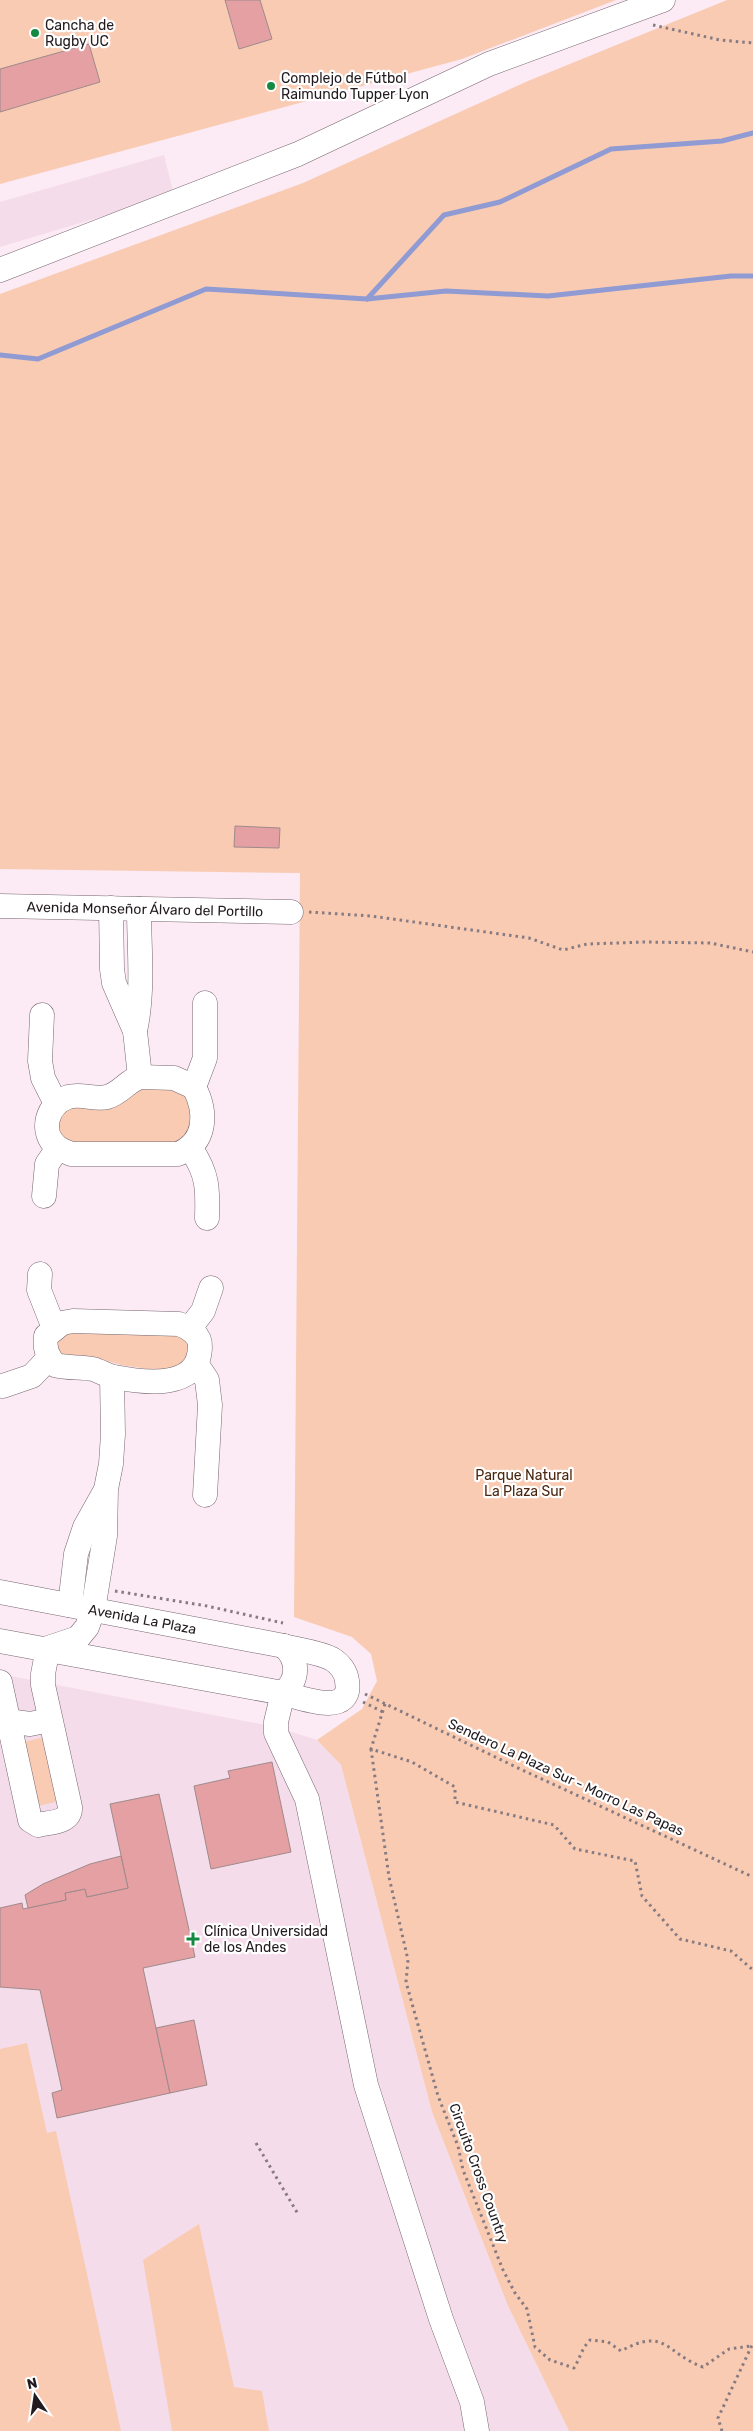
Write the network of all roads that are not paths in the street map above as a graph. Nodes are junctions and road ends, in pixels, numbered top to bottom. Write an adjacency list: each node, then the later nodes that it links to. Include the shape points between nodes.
1 (663, 0): 2 (street, via 489,64 298,154)
2 (0, 270)
3 (0, 906): 4 (street, Avenida Monseñor Álvaro del Portillo)
4 (111, 908): 5 (street, Avenida Monseñor Álvaro del Portillo); 9 (street, via 110,956 114,983)
5 (139, 909): 6 (street, Avenida Monseñor Álvaro del Portillo); 9 (street, via 141,978)
6 (291, 912)
7 (205, 1003): 11 (street, via 206,1058)
8 (42, 1015): 12 (street, via 40,1061 43,1078)
9 (135, 1031): 10 (street)
10 (140, 1077): 11 (street, via 174,1078); 12 (street, via 132,1079 123,1090 106,1097 69,1096)
11 (194, 1087): 14 (street, via 202,1107 200,1136)
12 (56, 1104): 13 (street, via 49,1113 47,1130)
13 (58, 1148): 14 (street, via 71,1154 178,1154); 15 (street, via 47,1164)
14 (191, 1149): 16 (street, via 205,1170)
15 (44, 1196)
16 (207, 1218)
17 (40, 1274): 19 (street, via 39,1290)
18 (211, 1288): 20 (street, via 203,1311)
19 (54, 1328): 20 (street, via 73,1321 179,1324); 21 (street, via 46,1336 44,1347)
20 (190, 1328): 22 (street, via 200,1343)
21 (49, 1358): 23 (street, via 55,1365 97,1370); 24 (street, via 32,1376)
22 (197, 1366): 23 (street, via 178,1380); 26 (street, via 207,1380 210,1405)
23 (112, 1377): 25 (street, via 113,1434)
24 (2, 1386)
25 (106, 1489): 28 (street, via 85,1527 76,1554); 29 (street, via 106,1536)
26 (204, 1495)
27 (0, 1592): 28 (street, Avenida La Plaza)
28 (70, 1605): 29 (street, Avenida La Plaza)
29 (93, 1610): 30 (street, Avenida La Plaza); 32 (street, via 87,1627 78,1638)
30 (284, 1646): 34 (street, via 293,1656 296,1670 292,1683); 34 (street, Avenida La Plaza, via 332,1659 343,1668 348,1684 345,1696 331,1703)
31 (1, 1648): 32 (street, Avenida La Plaza)
32 (48, 1648): 34 (street, Avenida La Plaza); 35 (street, via 43,1679)
33 (0, 1682): 36 (street)
34 (283, 1693): 37 (street, via 276,1732 305,1792 366,2085 441,2319 472,2402)
35 (50, 1720): 36 (street, via 30,1724); 36 (street, via 71,1810 66,1819 38,1825 32,1823 28,1816)
36 (4, 1721)
37 (477, 2431)

